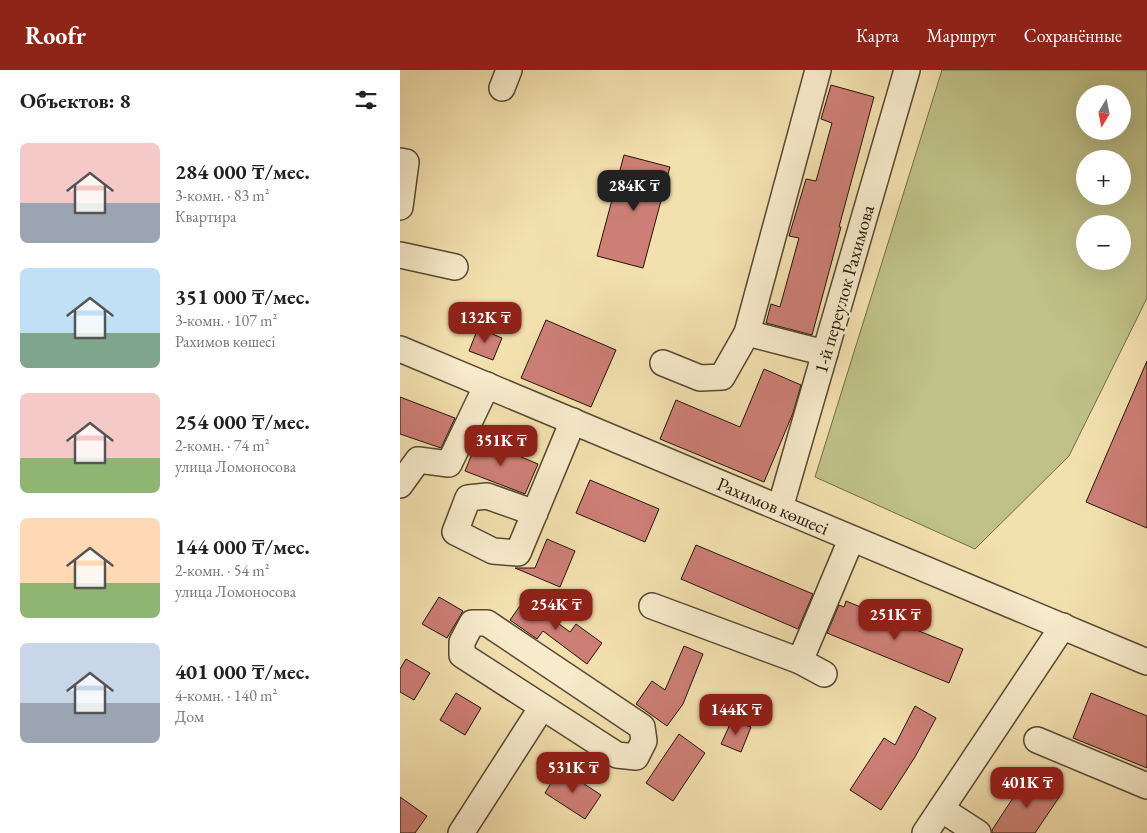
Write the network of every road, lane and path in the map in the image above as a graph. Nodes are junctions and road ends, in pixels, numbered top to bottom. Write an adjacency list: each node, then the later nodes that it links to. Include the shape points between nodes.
1 (818, 70): 7 (street)
2 (907, 70): 9 (street, 1-й переулок Рахимова)
3 (400, 161): 4 (street, via 406,162)
4 (400, 207)
5 (400, 255): 6 (street)
6 (455, 267)
7 (747, 333): 9 (street); 10 (street, via 722,377 700,378)
8 (400, 349): 11 (street, Рахимов көшесі)
9 (825, 353): 14 (street, 1-й переулок Рахимова)
10 (663, 363)
11 (487, 385): 12 (street, Рахимов көшесі); 13 (street, via 449,464 418,460)
12 (573, 421): 14 (street, Рахимов көшесі); 15 (street)
13 (400, 485)
14 (780, 508): 16 (street, Рахимов көшесі)
15 (535, 513)
16 (852, 540): 18 (street, Рахимов көшесі); 19 (street)
17 (652, 606): 19 (street)
18 (1063, 626): 20 (street, Рахимов көшесі); 25 (street)
19 (800, 661): 21 (street)
20 (1147, 662)
21 (824, 674)
22 (542, 707): 22 (street, via 617,755 636,757 644,741 642,727 487,623 472,624 462,642 462,655); 26 (street)
23 (1036, 740): 24 (street)
24 (1147, 786)
25 (941, 809): 27 (street); 28 (street)
26 (461, 833)
27 (925, 833)
28 (978, 833)

